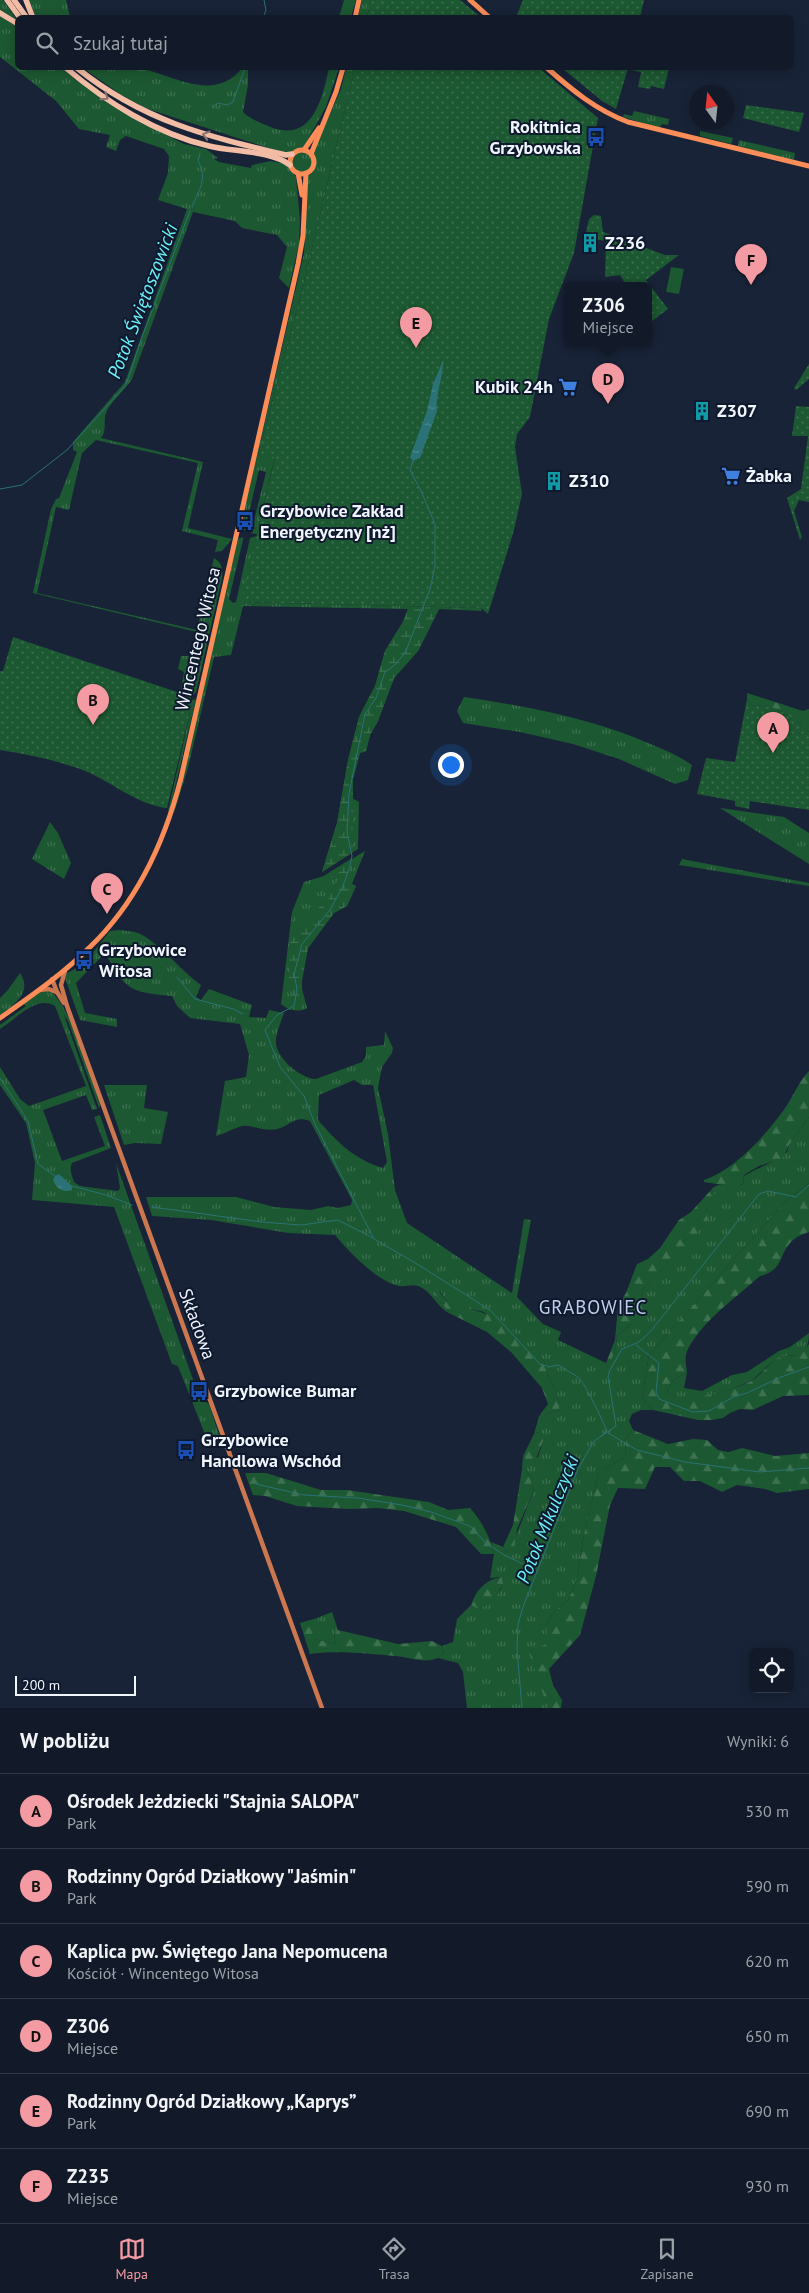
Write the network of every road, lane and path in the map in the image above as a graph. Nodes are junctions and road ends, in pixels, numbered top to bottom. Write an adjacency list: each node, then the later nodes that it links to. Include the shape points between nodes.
1 (7, 0): 7 (highway)
2 (14, 0): 8 (highway)
3 (26, 0): 9 (highway)
4 (359, 0): 10 (main road)
5 (470, 0): 11 (main road)
6 (0, 13): 12 (highway)
7 (18, 15)
8 (25, 15)
9 (33, 15)
10 (356, 15)
11 (487, 15)
12 (15, 22)
13 (69, 70): 21 (highway, one-way to 21, via 115,103 176,136 207,146 274,158)
14 (80, 70): 19 (highway, one-way to 14, via 234,143 172,124 126,102)
15 (342, 70): 17 (main road)
16 (549, 70): 22 (main road, via 595,106 628,122)
17 (323, 121): 18 (main road); 20 (main road)
18 (304, 150): 19 (main road); 20 (main road)
19 (292, 154): 21 (main road)
20 (311, 154): 24 (main road, via 313,165)
21 (290, 165): 23 (main road)
22 (809, 166)
23 (298, 173): 24 (main road); 25 (main road, Wincentego Witosa)
24 (306, 173): 25 (main road, Wincentego Witosa)
25 (303, 204): 26 (main road, Wincentego Witosa, via 303,236 298,264 171,814 157,849 128,902 94,943)
26 (66, 969): 27 (main road, Wincentego Witosa); 29 (main road, Składowa)
27 (52, 979): 28 (main road, Wincentego Witosa); 29 (main road, Składowa)
28 (35, 992): 29 (main road, via 49,989); 30 (main road, Wincentego Witosa)
29 (61, 994): 31 (main road, Składowa)
30 (0, 1018)
31 (322, 1708)

